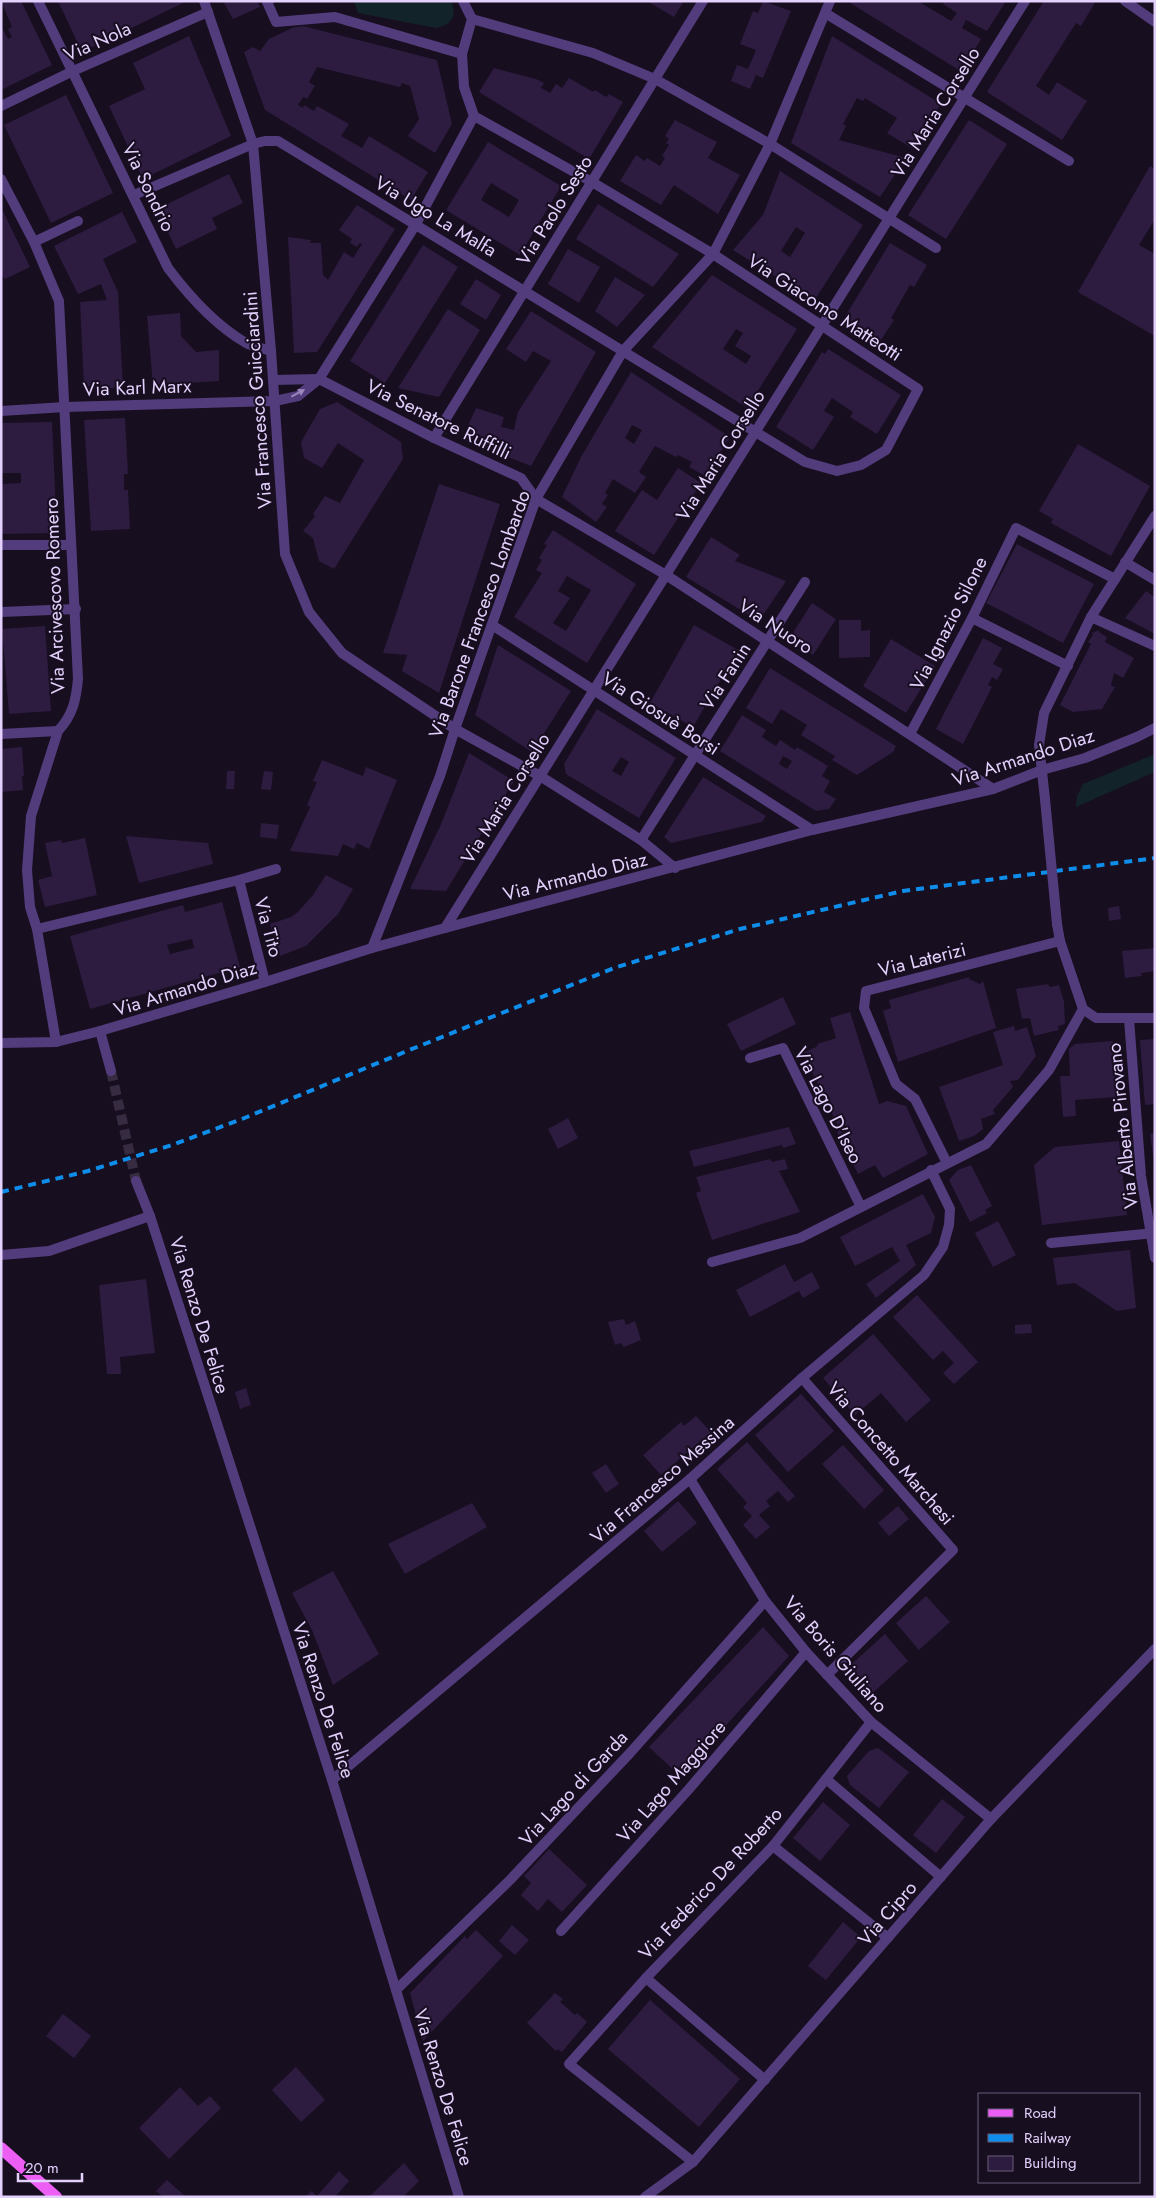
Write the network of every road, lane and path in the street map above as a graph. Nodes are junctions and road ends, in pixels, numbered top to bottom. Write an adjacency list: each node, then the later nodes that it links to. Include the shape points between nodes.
1 (38, 1): 14 (street, Via Sondrio)
2 (204, 1): 9 (street, Via Francesco Guicciardini)
3 (463, 1): 11 (street)
4 (703, 1): 15 (street, Via Paolo Sesto)
5 (830, 1): 10 (street, Via Barone Francesco Lombardo)
6 (1025, 1): 16 (street, Via Maria Corsello)
7 (1125, 1): 12 (street)
8 (267, 2): 13 (street, via 276,22 335,17)
9 (208, 12): 14 (street, Via Nola); 19 (street, Via Francesco Guicciardini)
10 (825, 13): 16 (street); 20 (street, Via Barone Francesco Lombardo)
11 (472, 19): 13 (street); 15 (street, via 593,53)
12 (1155, 22)
13 (462, 54): 18 (street, via 464,87)
14 (73, 71): 17 (street, Via Nola); 24 (street, Via Sondrio)
15 (655, 79): 20 (street); 23 (street, Via Paolo Sesto)
16 (966, 97): 21 (street); 25 (street, Via Maria Corsello)
17 (1, 106)
18 (474, 116): 23 (street, Via Giacomo Matteotti); 27 (street, Via Karl Marx)
19 (253, 144): 24 (street, Via Ugo La Malfa); 27 (street, Via Ugo La Malfa, via 278,141); 33 (street, Via Francesco Guicciardini)
20 (770, 144): 25 (street); 30 (street, Via Barone Francesco Lombardo)
21 (1068, 161)
22 (1, 179): 28 (street, Via Arcivescovo Romero)
23 (592, 182): 30 (street, Via Giacomo Matteotti); 31 (street, Via Paolo Sesto)
24 (134, 195): 33 (street, Via Sondrio, via 168,268 186,292 247,344)
25 (889, 219): 29 (street); 32 (street, Via Maria Corsello)
26 (78, 221): 28 (street)
27 (416, 224): 31 (street, Via Ugo La Malfa); 35 (street, Via Karl Marx)
28 (34, 242): 39 (street, Via Arcivescovo Romero, via 59,301)
29 (936, 248)
30 (714, 254): 32 (street, Via Giacomo Matteotti); 34 (street, Via Barone Francesco Lombardo)
31 (525, 291): 34 (street, Via Ugo La Malfa); 42 (street, Via Paolo Sesto)
32 (822, 326): 37 (street, Via Giacomo Matteotti); 41 (street, Via Maria Corsello)
33 (272, 350): 36 (street, Via Francesco Guicciardini)
34 (623, 351): 41 (street, Via Ugo La Malfa); 43 (street, Via Barone Francesco Lombardo)
35 (319, 379): 36 (street); 38 (street, Via Karl Marx, one-way to 35, via 298,396); 42 (street, Via Senatore Ruffilli)
36 (273, 380): 38 (street, Via Francesco Guicciardini)
37 (918, 389): 41 (street, Via Ugo La Malfa, via 886,450 861,465 837,471 804,462)
38 (275, 401): 39 (street, Via Karl Marx); 62 (street, Via Francesco Guicciardini, via 285,554 309,612 342,653)
39 (65, 407): 40 (street, Via Karl Marx); 46 (street, Via Arcivescovo Romero)
40 (1, 411)
41 (756, 431): 48 (street, Via Maria Corsello)
42 (434, 438): 43 (street, Via Senatore Ruffilli, via 521,478)
43 (536, 499): 48 (street, Via Nuoro); 56 (street, Via Barone Francesco Lombardo)
44 (1155, 516): 47 (street)
45 (1, 545): 46 (street)
46 (71, 545): 52 (street, Via Arcivescovo Romero)
47 (1125, 562): 49 (street); 50 (street)
48 (666, 575): 57 (street, Via Nuoro); 60 (street, Via Maria Corsello)
49 (1115, 579): 54 (street); 55 (street, Via Ignazio Silone, via 1016,528)
50 (1155, 580)
51 (805, 582): 57 (street, Via Fanin)
52 (76, 610): 53 (street); 63 (street, Via Arcivescovo Romero, via 77,696 67,722)
53 (1, 612)
54 (1091, 617): 58 (street); 59 (street)
55 (972, 618): 59 (street); 65 (street, Via Ignazio Silone)
56 (492, 624): 60 (street, Via Giosuè Borsi); 62 (street, Via Barone Francesco Lombardo)
57 (768, 641): 65 (street, Via Nuoro); 66 (street, Via Fanin)
58 (1155, 646)
59 (1068, 666): 67 (street, via 1044,713 1039,745)
60 (594, 690): 66 (street, Via Giosuè Borsi); 68 (street, Via Maria Corsello)
61 (1155, 728): 67 (street, Via Armando Diaz, via 1085,758)
62 (455, 729): 68 (street, Via Francesco Guicciardini); 78 (street, Via Barone Francesco Lombardo, via 440,776)
63 (58, 731): 64 (street); 76 (street, Via Arcivescovo Romero, via 31,816 27,870 30,907)
64 (1, 734)
65 (910, 734): 69 (street, Via Nuoro)
66 (695, 755): 70 (street, Via Giosuè Borsi); 71 (street, Via Fanin)
67 (1042, 770): 69 (street, Via Armando Diaz); 77 (street, bridge)
68 (540, 776): 71 (street, Via Francesco Guicciardini); 75 (street, Via Maria Corsello)
69 (993, 789): 70 (street, Via Armando Diaz)
70 (812, 830): 72 (street, Via Armando Diaz)
71 (641, 840): 72 (street, Via Francesco Guicciardini)
72 (676, 868): 75 (street, Via Armando Diaz)
73 (276, 869): 74 (street)
74 (239, 880): 76 (street); 79 (street, Via Tito)
75 (445, 928): 78 (street, Via Armando Diaz)
76 (37, 929): 84 (street, Via Arcivescovo Romero)
77 (1060, 941): 80 (street); 88 (street, Via Laterizi, via 866,991 864,1008 896,1084 915,1098)
78 (372, 948): 79 (street, Via Armando Diaz)
79 (265, 982): 83 (street, Via Armando Diaz)
80 (1083, 1009): 82 (street, via 1096,1018); 88 (street, via 1049,1070 986,1144)
81 (1155, 1018): 82 (street)
82 (1129, 1019): 93 (street, Via Alberto Pirovano, via 1141,1176)
83 (100, 1031): 84 (street, Via Armando Diaz); 87 (street)
84 (56, 1042): 85 (street, Via Armando Diaz)
85 (1, 1043)
86 (750, 1058): 91 (street, Via Lago D'Iseo, via 783,1048)
87 (111, 1071)
88 (947, 1163): 89 (street)
89 (931, 1170): 91 (street); 98 (street, Via Francesco Messina, via 950,1209 950,1225 943,1247 924,1275)
90 (136, 1181): 92 (street, Via Renzo De Felice)
91 (861, 1207): 97 (street, via 800,1238)
92 (150, 1216): 95 (street, via 49,1251); 106 (street, Via Renzo De Felice)
93 (1153, 1233): 94 (street); 96 (street, Via Alberto Pirovano)
94 (1051, 1243)
95 (1, 1255)
96 (1155, 1258)
97 (712, 1262)
98 (802, 1378): 99 (street, Via Francesco Messina); 103 (street, Via Concetto Marchesi, via 953,1550)
99 (690, 1479): 100 (street, Via Boris Giuliano); 106 (street, Via Francesco Messina)
100 (765, 1600): 102 (street, Via Boris Giuliano); 113 (street, Via Lago di Garda, via 630,1753 510,1880)
101 (1155, 1649): 107 (street, Via Cipro)
102 (806, 1652): 103 (street, Via Boris Giuliano); 110 (street, Via Lago Maggiore)
103 (827, 1674): 104 (street, Via Boris Giuliano)
104 (871, 1722): 105 (street, Via Federico De Roberto); 107 (street, Via Boris Giuliano)
105 (826, 1779): 108 (street, Via Federico De Roberto); 109 (street)
106 (332, 1780): 113 (street, Via Renzo De Felice)
107 (991, 1819): 109 (street, Via Cipro)
108 (773, 1846): 111 (street); 112 (street, Via Federico De Roberto)
109 (941, 1877): 111 (street, Via Cipro)
110 (561, 1931)
111 (888, 1938): 114 (street, Via Cipro)
112 (646, 1978): 114 (street); 116 (street, Via Federico De Roberto, via 569,2064)
113 (396, 1990): 118 (street, Via Renzo De Felice)
114 (765, 2080): 116 (street, Via Cipro)
115 (1, 2148): 117 (main road)
116 (693, 2162): 119 (street, Via Cipro)
117 (56, 2197)
118 (459, 2197)
119 (645, 2197)

